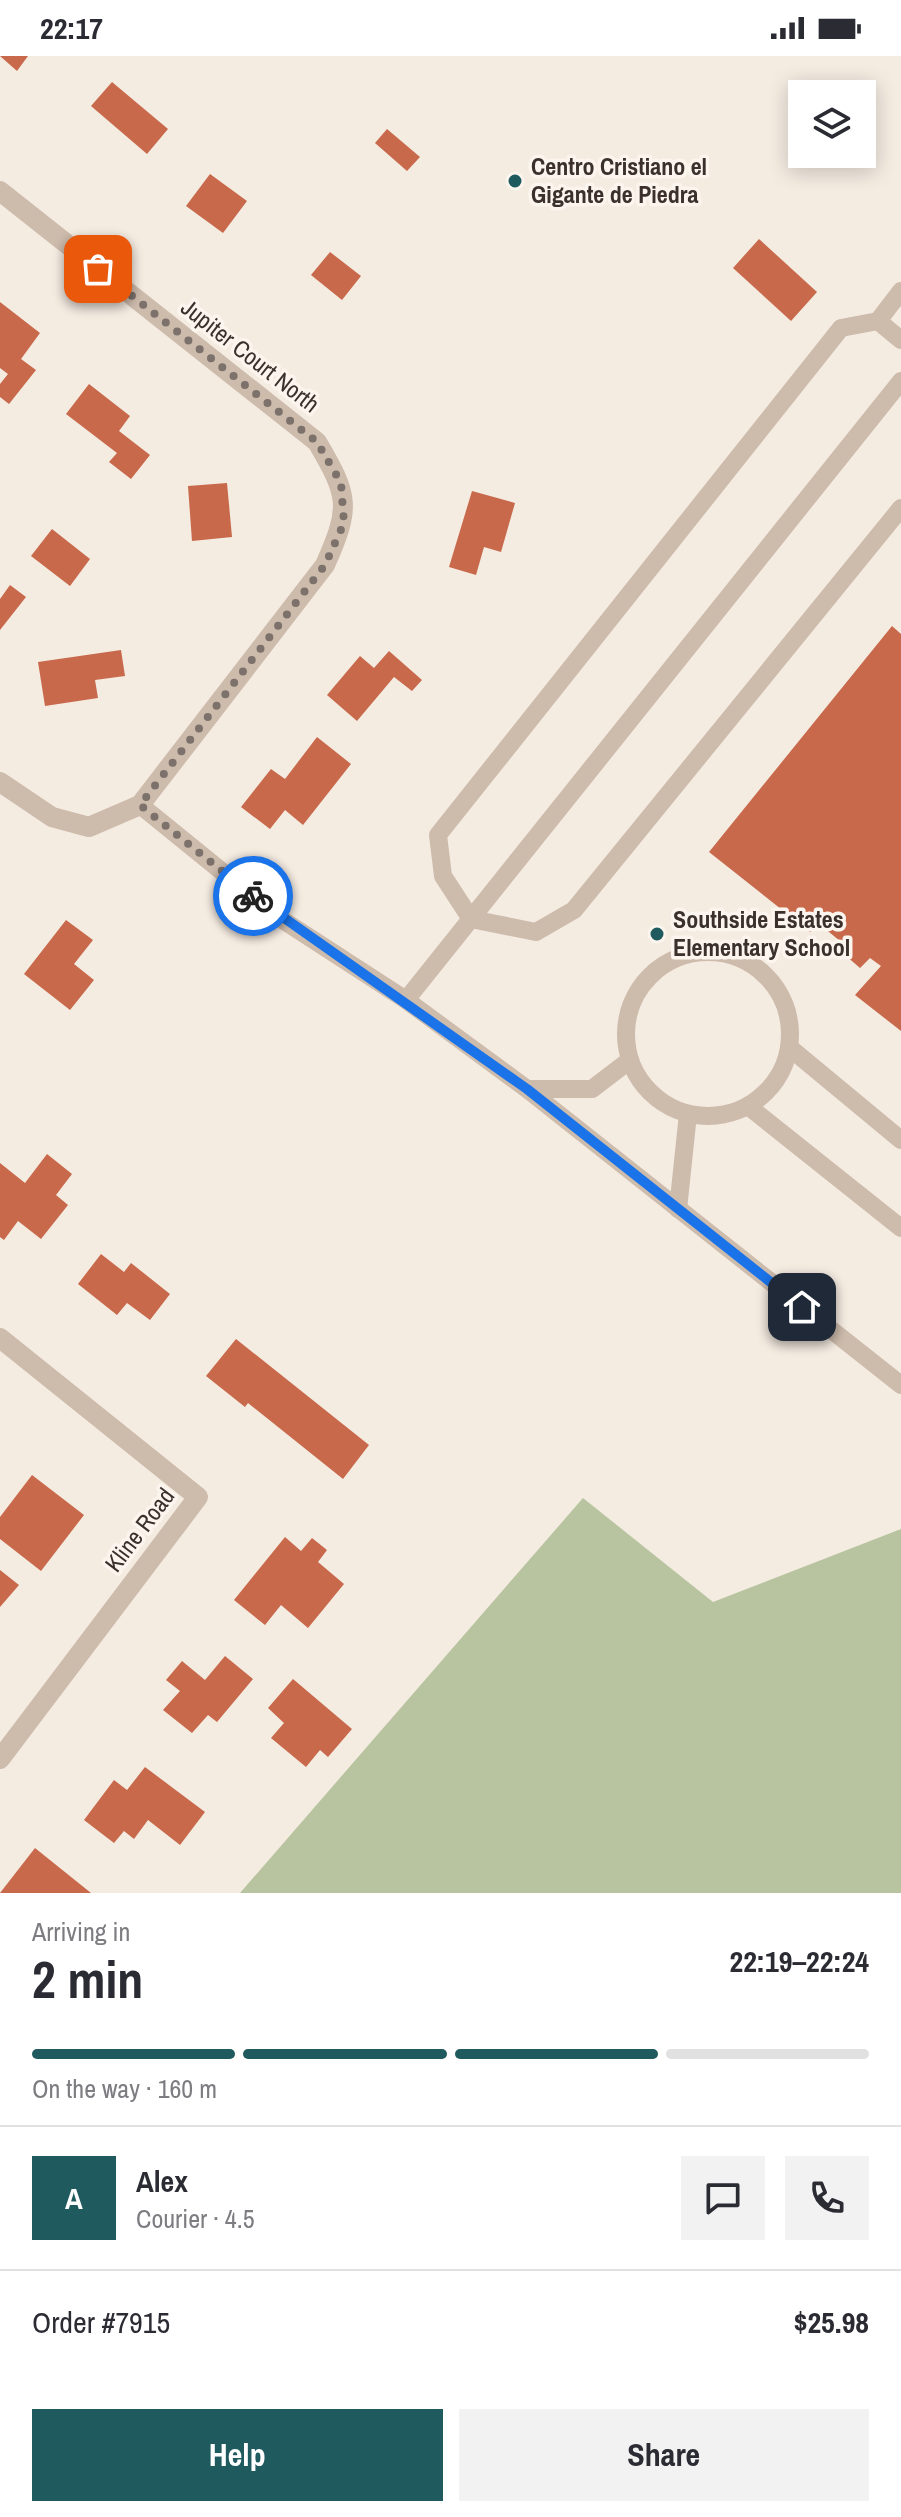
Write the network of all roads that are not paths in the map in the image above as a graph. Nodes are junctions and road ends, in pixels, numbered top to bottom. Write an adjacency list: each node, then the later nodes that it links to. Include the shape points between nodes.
1 (0, 191): 8 (street, Jupiter Court North, via 317,442 341,483 344,523 325,565)
2 (901, 291): 3 (lane)
3 (878, 321): 4 (lane); 9 (lane, via 841,328 438,835 443,876)
4 (901, 340)
5 (901, 381): 9 (lane)
6 (901, 508): 9 (lane, via 574,910 536,932)
7 (0, 782): 8 (street, via 52,817 89,827)
8 (140, 805): 10 (lane, via 278,917)
9 (471, 919): 10 (lane)
10 (406, 1000): 13 (lane)
11 (790, 1048): 12 (lane, via 790,1021 781,995 765,973 742,959 715,952 664,964 643,982 630,1007); 14 (lane, via 768,1091); 16 (lane)
12 (630, 1060): 13 (lane, via 592,1089); 15 (lane, via 643,1084 663,1103)
13 (527, 1089): 17 (lane)
14 (748, 1106): 15 (lane, via 729,1114); 18 (lane)
15 (688, 1114): 17 (lane)
16 (901, 1140)
17 (678, 1209): 20 (lane)
18 (901, 1228)
19 (0, 1338): 21 (street, Kline Road, via 198,1497)
20 (901, 1385)
21 (0, 1759)

